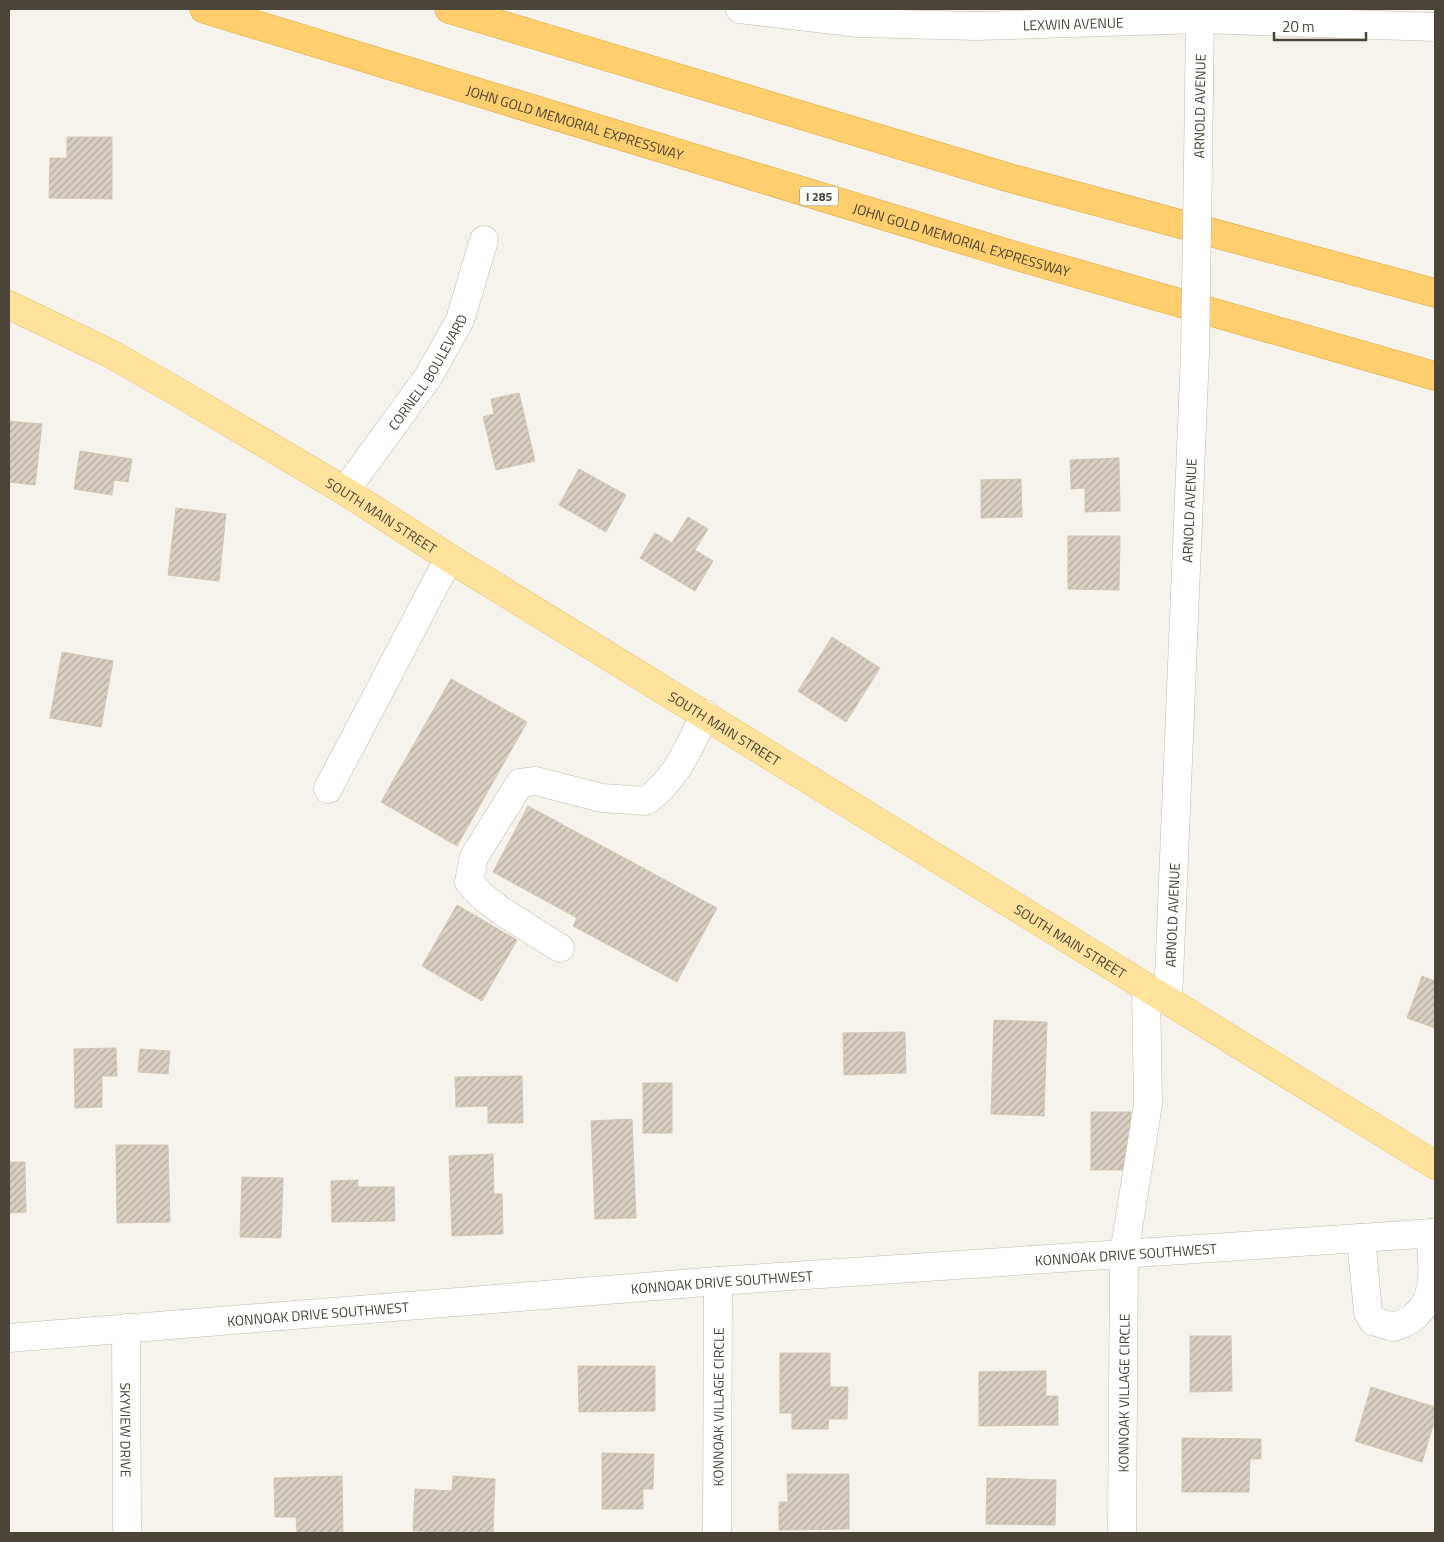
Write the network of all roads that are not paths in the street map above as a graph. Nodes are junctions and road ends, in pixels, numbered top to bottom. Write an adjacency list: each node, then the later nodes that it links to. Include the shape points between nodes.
1 (204, 9): 10 (highway, JOHN GOLD MEMORIAL EXPRESSWAY / I 285, via 1016,256)
2 (449, 9): 8 (highway, via 1010,178)
3 (740, 9): 4 (street, LEXWIN AVENUE, via 859,23)
4 (977, 17): 5 (street, LEXWIN AVENUE)
5 (1200, 19): 6 (street, LEXWIN AVENUE); 16 (street, ARNOLD AVENUE, bridge, via 1194,353)
6 (1435, 26)
7 (484, 240): 11 (street, CORNELL BOULEVARD, via 460,320 428,377)
8 (1435, 292)
9 (9, 305): 11 (main road, SOUTH MAIN STREET, via 110,354)
10 (1435, 376)
11 (345, 490): 12 (main road, SOUTH MAIN STREET)
12 (449, 558): 13 (main road, SOUTH MAIN STREET); 14 (street)
13 (705, 714): 15 (street, via 664,788 646,801 602,798 536,781 520,783 474,857 469,882 482,896); 16 (main road, SOUTH MAIN STREET)
14 (328, 789)
15 (560, 948)
16 (1157, 994): 17 (main road, SOUTH MAIN STREET); 20 (street, ARNOLD AVENUE, via 1148,1104)
17 (1435, 1165)
18 (1433, 1233): 19 (street, KONNOAK DRIVE SOUTHWEST); 19 (street, via 1433,1276 1429,1296 1416,1316 1394,1327 1373,1321 1368,1312)
19 (1361, 1238): 20 (street, KONNOAK DRIVE SOUTHWEST)
20 (1124, 1254): 21 (street, KONNOAK DRIVE SOUTHWEST); 26 (street, KONNOAK VILLAGE CIRCLE)
21 (718, 1281): 22 (street, KONNOAK DRIVE SOUTHWEST); 25 (street, KONNOAK VILLAGE CIRCLE)
22 (126, 1328): 23 (street, KONNOAK DRIVE SOUTHWEST); 24 (street, SKYVIEW DRIVE)
23 (9, 1338)
24 (127, 1533)
25 (717, 1533)
26 (1122, 1533)

